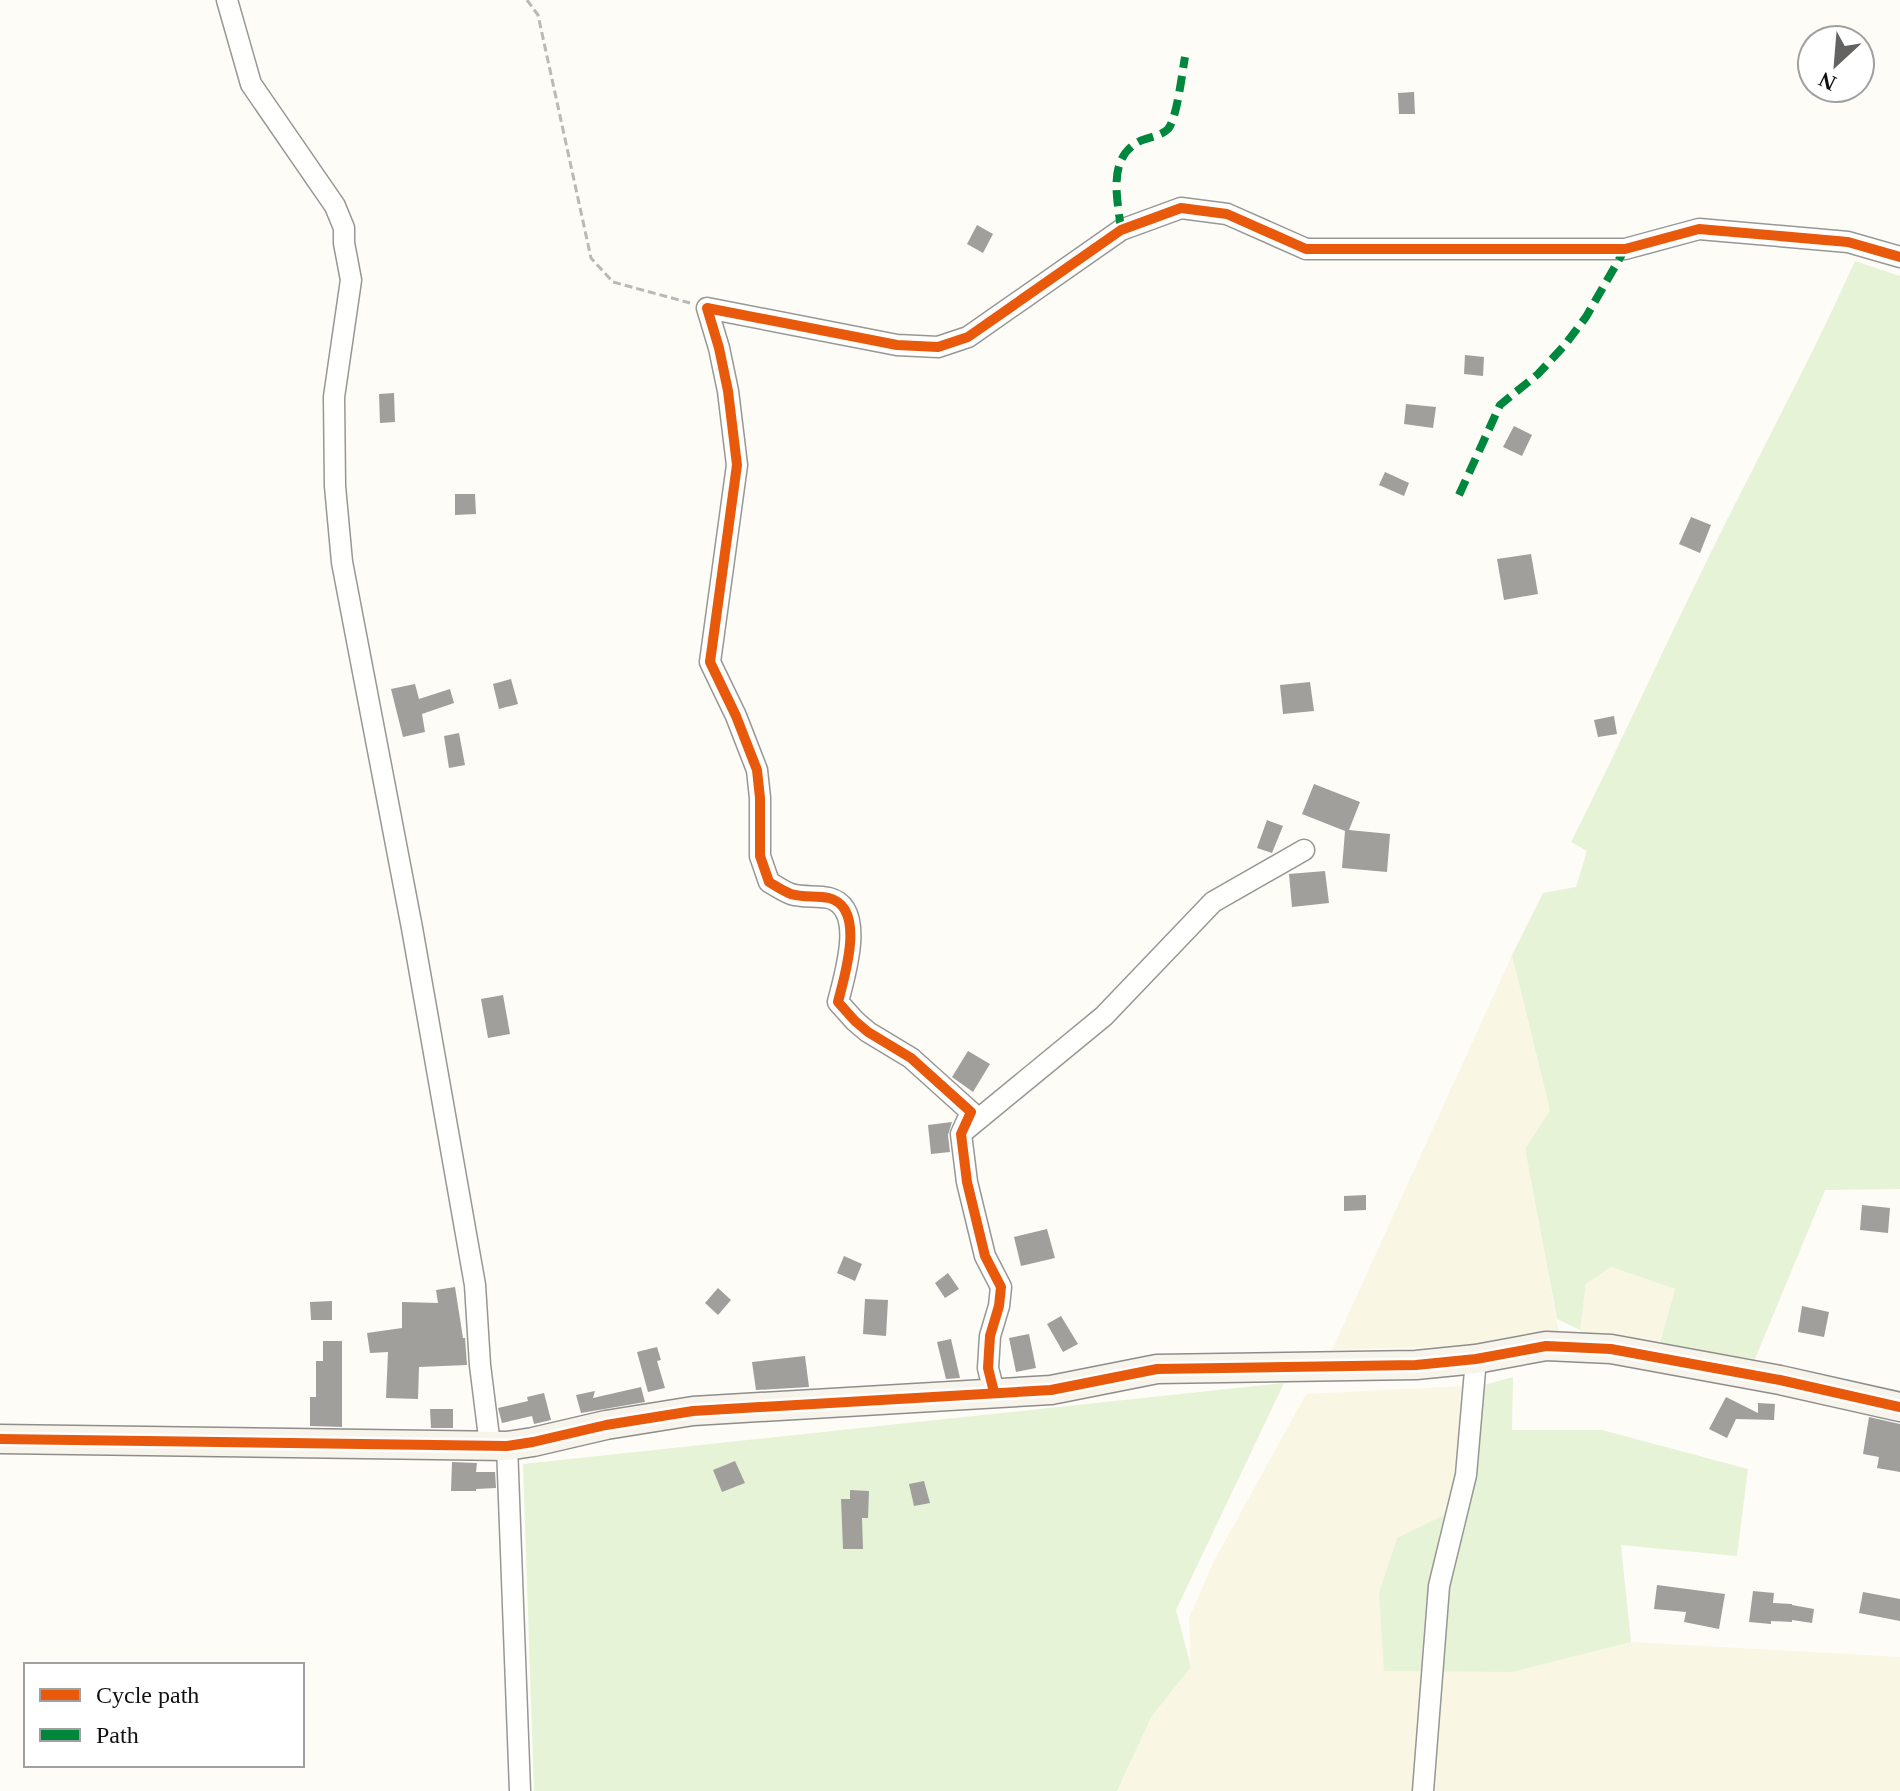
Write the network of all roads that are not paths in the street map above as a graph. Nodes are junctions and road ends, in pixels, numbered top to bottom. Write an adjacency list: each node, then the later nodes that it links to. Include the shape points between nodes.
1 (227, 0): 11 (street, via 251,84 335,206 344,228 351,280 334,397 342,562 412,928 475,1285 480,1365)
2 (1900, 257): 3 (street, via 1848,242 1699,229 1625,249 1306,249 1227,214 1181,208 1121,230 968,337 938,347 897,345)
3 (744, 316): 4 (street); 4 (street, via 707,308)
4 (719, 348): 6 (street, via 737,465 710,662 757,770 760,856 769,882 792,895 832,899 843,908 852,943 838,1002 971,1112)
5 (1304, 850): 6 (street, via 1213,902 1104,1016)
6 (961, 1134): 8 (street, via 978,1230 1001,1287 990,1336 988,1368)
7 (1476, 1359): 8 (street, via 1416,1365 1157,1369 1051,1390); 9 (street, via 1546,1346 1611,1349); 13 (street, via 1466,1475 1439,1586)
8 (994, 1392): 11 (street, via 693,1411)
9 (1900, 1407)
10 (0, 1439): 11 (street)
11 (498, 1446): 12 (street)
12 (520, 1791)
13 (1423, 1791)

